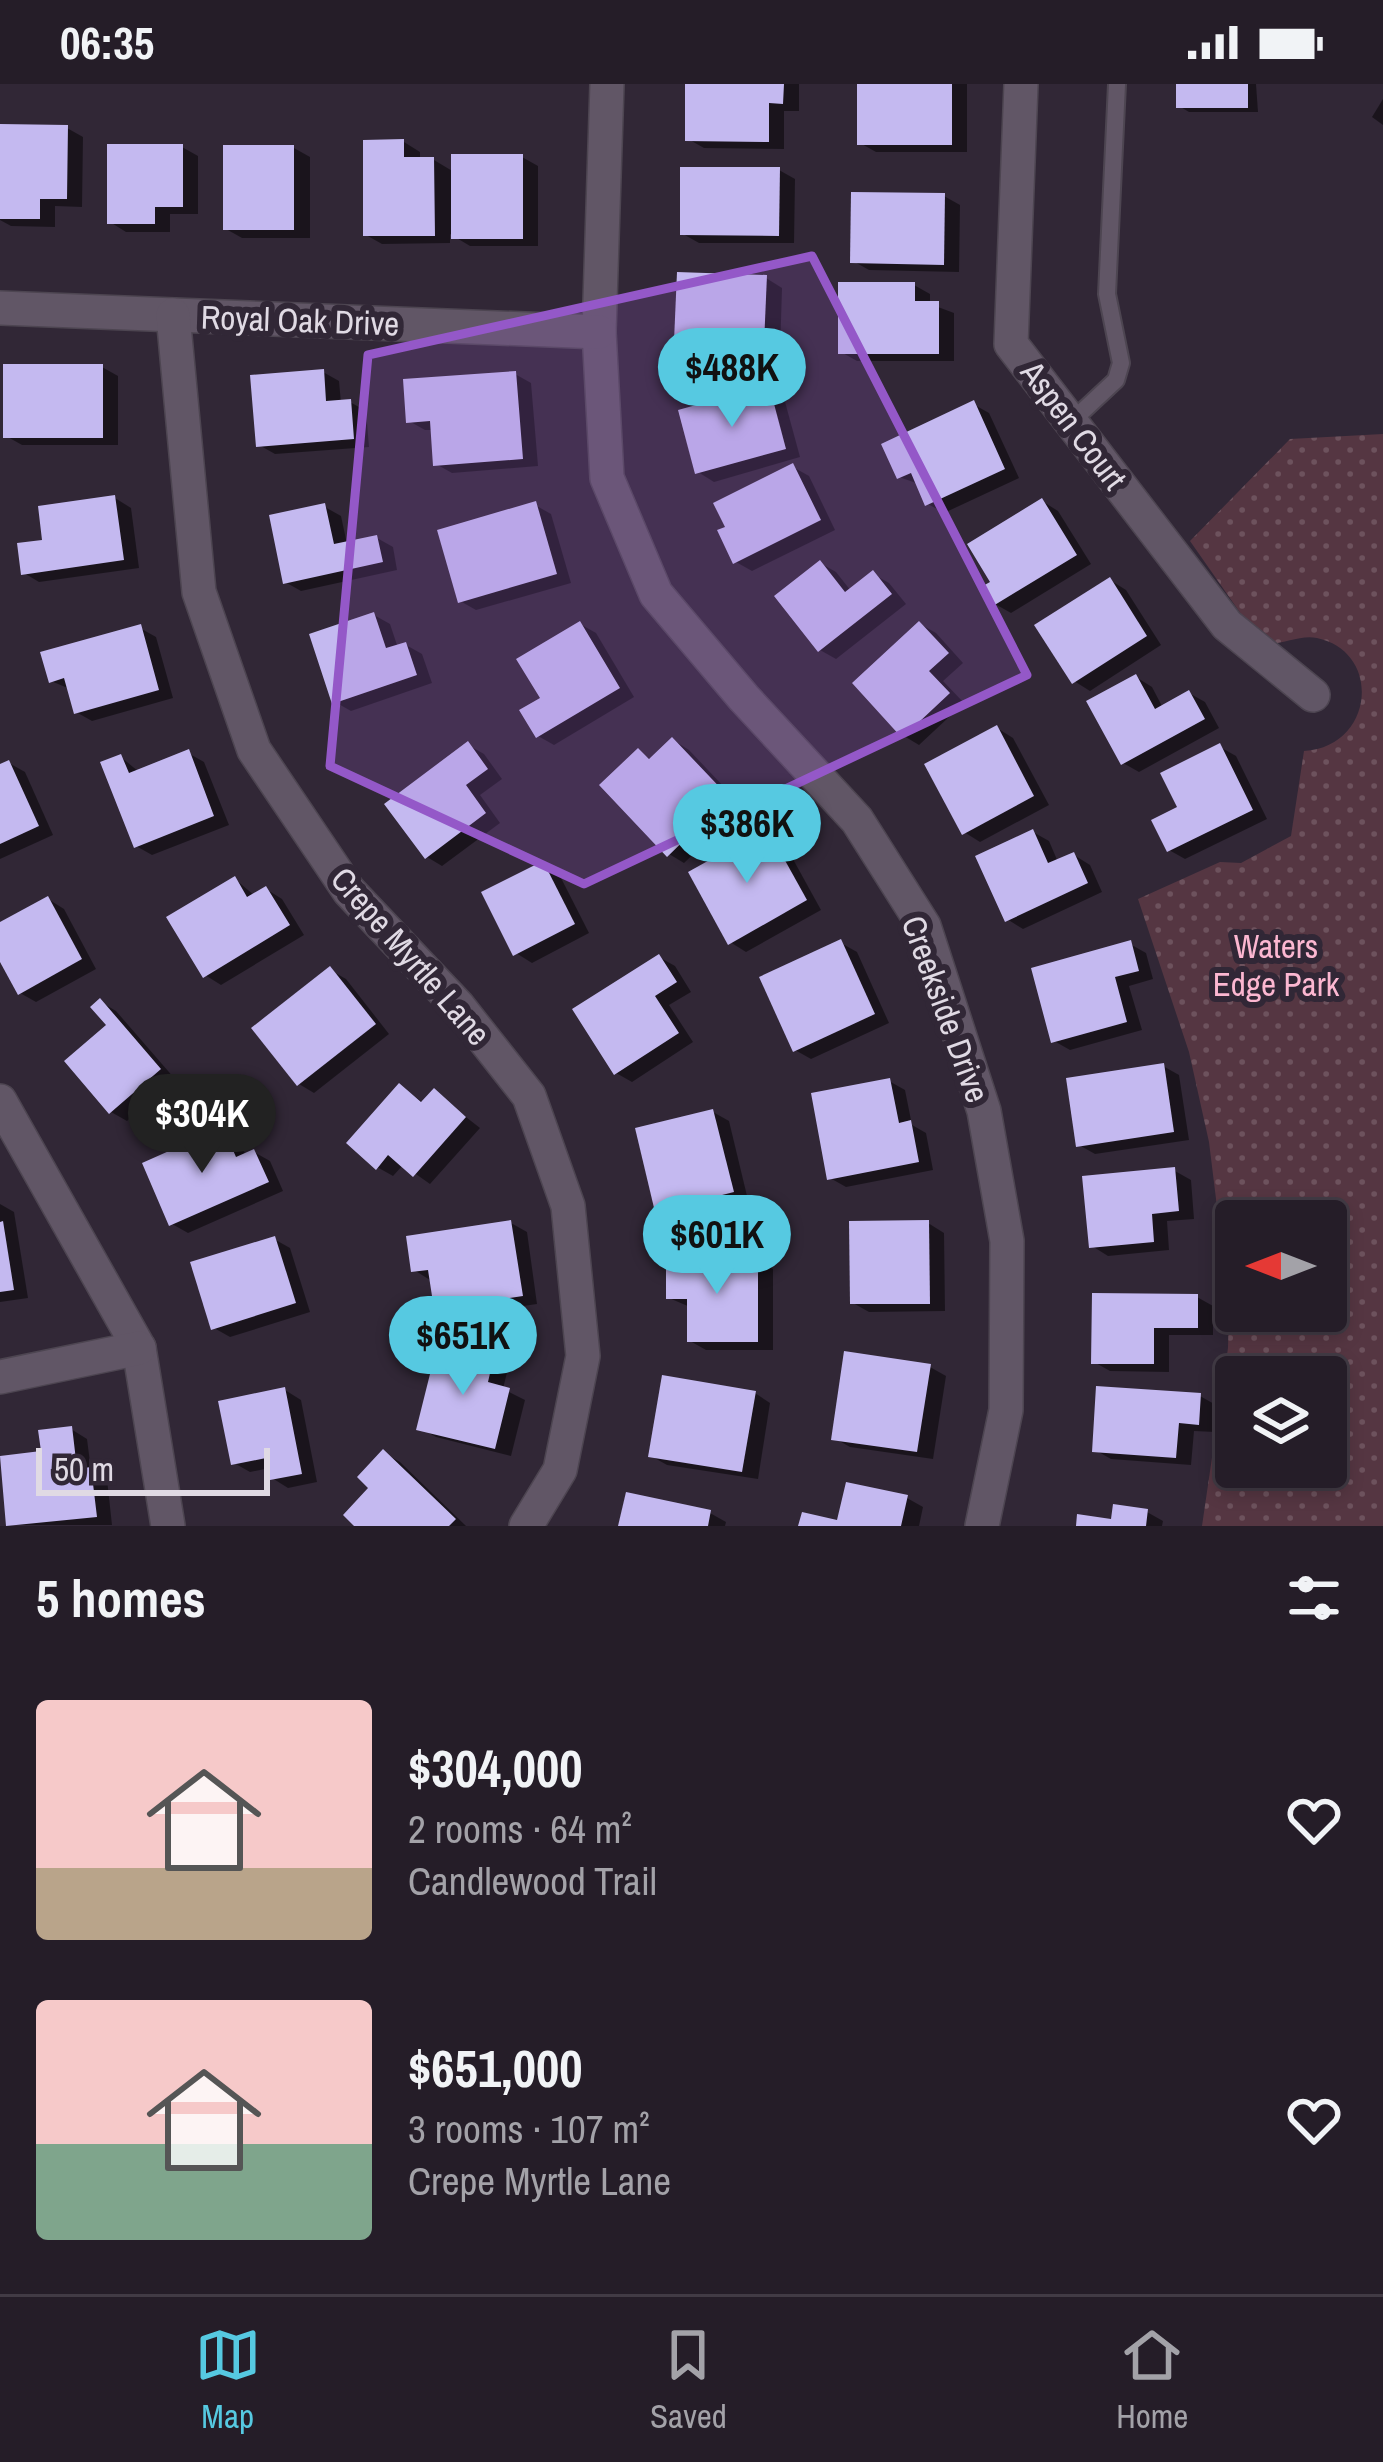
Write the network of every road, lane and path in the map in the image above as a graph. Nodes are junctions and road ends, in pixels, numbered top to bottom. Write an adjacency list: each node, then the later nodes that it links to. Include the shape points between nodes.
1 (607, 84): 6 (street, Creekside Drive)
2 (1022, 84): 7 (street, Aspen Court, via 1011,344)
3 (1117, 84): 7 (lane, via 1107,294 1121,362 1116,380)
4 (0, 308): 5 (street, Royal Oak Drive)
5 (172, 315): 6 (street, Royal Oak Drive); 13 (street, Crepe Myrtle Lane, via 200,592 254,750 349,891 458,1006 529,1096 568,1206 583,1356 560,1470)
6 (599, 332): 14 (street, Creekside Drive, via 608,478 656,593 857,820 924,926 984,1111 1007,1262 1006,1410)
7 (1071, 422): 8 (street, Aspen Court, via 1227,625)
8 (1313, 695)
9 (0, 1101): 10 (street)
10 (139, 1348): 11 (street); 12 (street)
11 (0, 1377)
12 (168, 1526)
13 (526, 1526)
14 (982, 1526)

